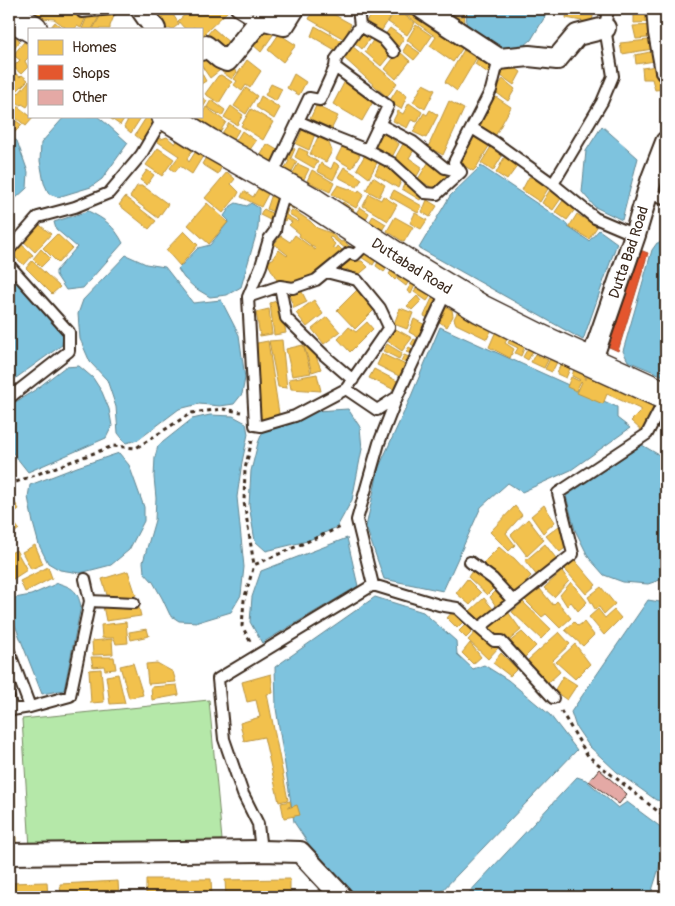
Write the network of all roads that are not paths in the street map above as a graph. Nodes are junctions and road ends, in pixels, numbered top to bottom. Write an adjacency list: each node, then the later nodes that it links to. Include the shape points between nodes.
1 (112, 9): 8 (lane)
2 (141, 9): 14 (street)
3 (236, 9): 11 (lane, via 252,19)
4 (294, 9): 11 (street, via 284,25)
5 (358, 9): 12 (lane)
6 (423, 9): 17 (street)
7 (657, 9): 19 (street)
8 (82, 12)
9 (9, 15): 13 (main road)
10 (607, 18): 17 (street, via 577,35 557,59 529,56); 29 (lane, via 613,76 602,102)
11 (261, 19): 15 (street, via 226,61 206,46)
12 (360, 26): 16 (lane, via 383,39); 18 (lane, via 336,59)
13 (31, 28)
14 (154, 28)
15 (202, 49)
16 (394, 52)
17 (499, 59): 24 (lane, via 491,90)
18 (335, 67): 22 (lane, via 320,100 309,98); 23 (lane, via 388,106)
19 (666, 71)
20 (164, 118): 34 (lane, via 141,155 109,194 38,217)
21 (168, 118): 28 (main road, Duttabad Road)
22 (298, 121): 26 (lane); 28 (lane)
23 (379, 124): 26 (lane); 27 (lane, via 413,142 445,168)
24 (472, 128): 27 (lane, via 454,162); 29 (lane)
25 (666, 142): 30 (street, Dutta Bad Road)
26 (367, 150): 27 (lane, via 392,163 425,193 437,194)
27 (461, 172)
28 (279, 183): 33 (main road, Duttabad Road); 39 (lane, via 275,231 269,239)
29 (553, 184): 32 (lane, via 596,218)
30 (648, 192): 31 (lane); 32 (street, Dutta Bad Road)
31 (666, 200)
32 (635, 235): 40 (street, Dutta Bad Road)
33 (369, 240): 36 (lane, via 355,255 349,253); 38 (main road, Duttabad Road)
34 (9, 250)
35 (9, 265): 45 (lane, via 69,332 69,351)
36 (326, 272): 37 (lane, via 316,280 293,288); 41 (lane, via 357,280 380,308 389,327)
37 (280, 286): 39 (lane); 41 (lane, via 286,318)
38 (447, 289): 40 (main road, Duttabad Road); 44 (lane)
39 (248, 297): 42 (lane, via 255,426 296,416)
40 (591, 362): 43 (main road, Duttabad Road)
41 (353, 380): 42 (lane)
42 (346, 389): 44 (lane, via 377,410)
43 (666, 396): 50 (lane, via 646,434 558,492 573,554)
44 (397, 397): 48 (lane, via 379,443 357,520)
45 (9, 398)
46 (470, 562): 50 (lane, via 493,578)
47 (85, 579): 49 (lane)
48 (373, 584): 52 (lane, via 457,608); 57 (lane, via 218,679 224,739 243,794 258,824)
49 (90, 601): 51 (lane); 56 (lane, via 70,696)
50 (514, 601): 52 (lane)
51 (134, 603)
52 (479, 628): 55 (lane, via 494,641 501,641)
53 (9, 651): 56 (lane)
54 (9, 698): 56 (lane, via 12,710)
55 (553, 698)
56 (30, 708)
57 (261, 851): 58 (street); 59 (street, via 300,852)
58 (9, 854)
59 (342, 897)

